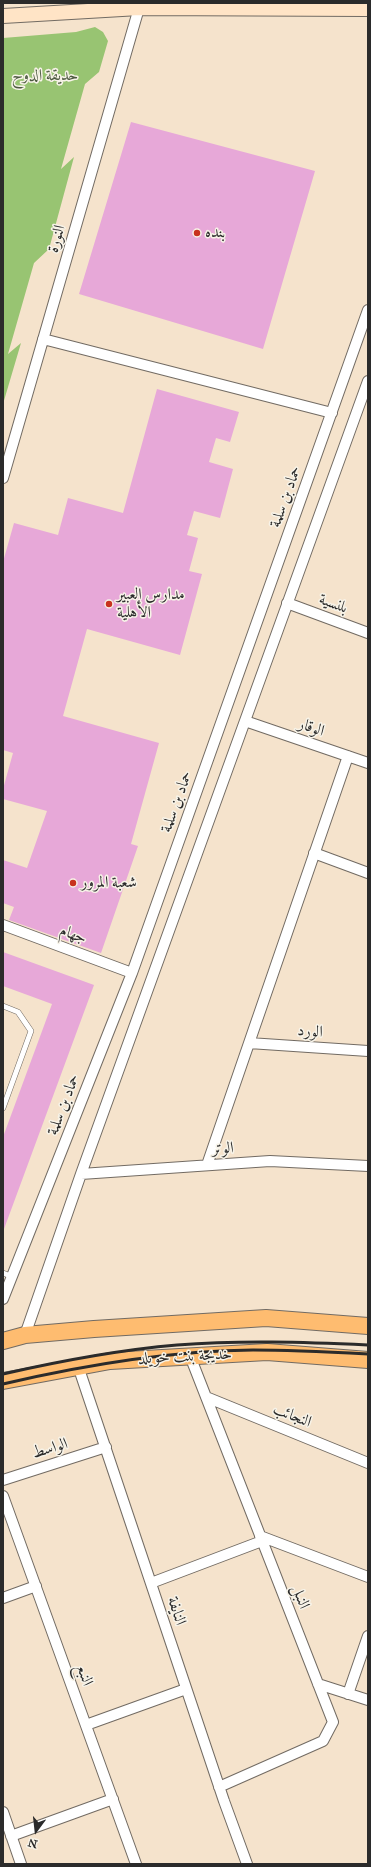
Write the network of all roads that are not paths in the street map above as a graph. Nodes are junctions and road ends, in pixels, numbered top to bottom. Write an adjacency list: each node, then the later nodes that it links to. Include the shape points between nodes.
1 (139, 8): 2 (main road); 3 (main road); 5 (street, النورة)
2 (368, 9)
3 (3, 16)
4 (368, 310): 7 (street, حماد بن سلمة)
5 (43, 339): 7 (street); 8 (street, النورة)
6 (368, 381): 9 (street)
7 (332, 413): 17 (street, حماد بن سلمة)
8 (3, 478)
9 (288, 604): 10 (street, بلنسية); 11 (street)
10 (368, 633)
11 (245, 721): 12 (street, الوقار); 24 (street)
12 (348, 756): 13 (street, الوقار); 14 (street)
13 (368, 763)
14 (314, 853): 15 (street); 19 (street)
15 (368, 873)
16 (3, 925): 17 (street, جهام)
17 (132, 973): 25 (street, حماد بن سلمة)
18 (3, 1006): 21 (lane, via 18,1012 31,1031)
19 (249, 1043): 20 (street, الورد); 22 (street)
20 (368, 1051)
21 (3, 1108)
22 (207, 1165): 23 (street, الوتر, via 270,1161); 24 (street, الوتر)
23 (368, 1166)
24 (81, 1174): 28 (street)
25 (8, 1275): 26 (street, حماد بن سلمة)
26 (4, 1296)
27 (368, 1326): 28 (main road, خديجة بنت خويلد, via 266,1318)
28 (25, 1335): 29 (main road, خديجة بنت خويلد)
29 (3, 1340)
30 (190, 1356): 31 (main road, خديجة بنت خويلد, via 268,1352); 32 (main road, خديجة بنت خويلد, via 110,1361); 34 (street, النبل)
31 (368, 1360)
32 (78, 1366): 33 (main road, خديجة بنت خويلد); 35 (street, النايفة)
33 (3, 1381)
34 (206, 1398): 36 (street, النجائب); 39 (street, النبل)
35 (106, 1447): 37 (street, الواسط); 41 (street, النايفة)
36 (368, 1463)
37 (3, 1480)
38 (3, 1496): 42 (street, النبع)
39 (261, 1538): 40 (street); 41 (street); 45 (street, النبل)
40 (368, 1577)
41 (151, 1583): 46 (street, النايفة)
42 (36, 1586): 43 (street); 49 (street, النبع)
43 (3, 1598)
44 (368, 1636): 47 (street)
45 (318, 1684): 47 (street); 50 (street, النبل, via 332,1722 323,1741)
46 (186, 1689): 49 (street); 50 (street, النايفة)
47 (348, 1694): 48 (street)
48 (368, 1700)
49 (86, 1725): 51 (street, النبع)
50 (219, 1787): 56 (street, النايفة)
51 (113, 1799): 53 (street); 55 (street, النبع)
52 (3, 1812): 53 (street)
53 (11, 1836): 54 (street)
54 (20, 1864)
55 (136, 1864)
56 (247, 1864)

